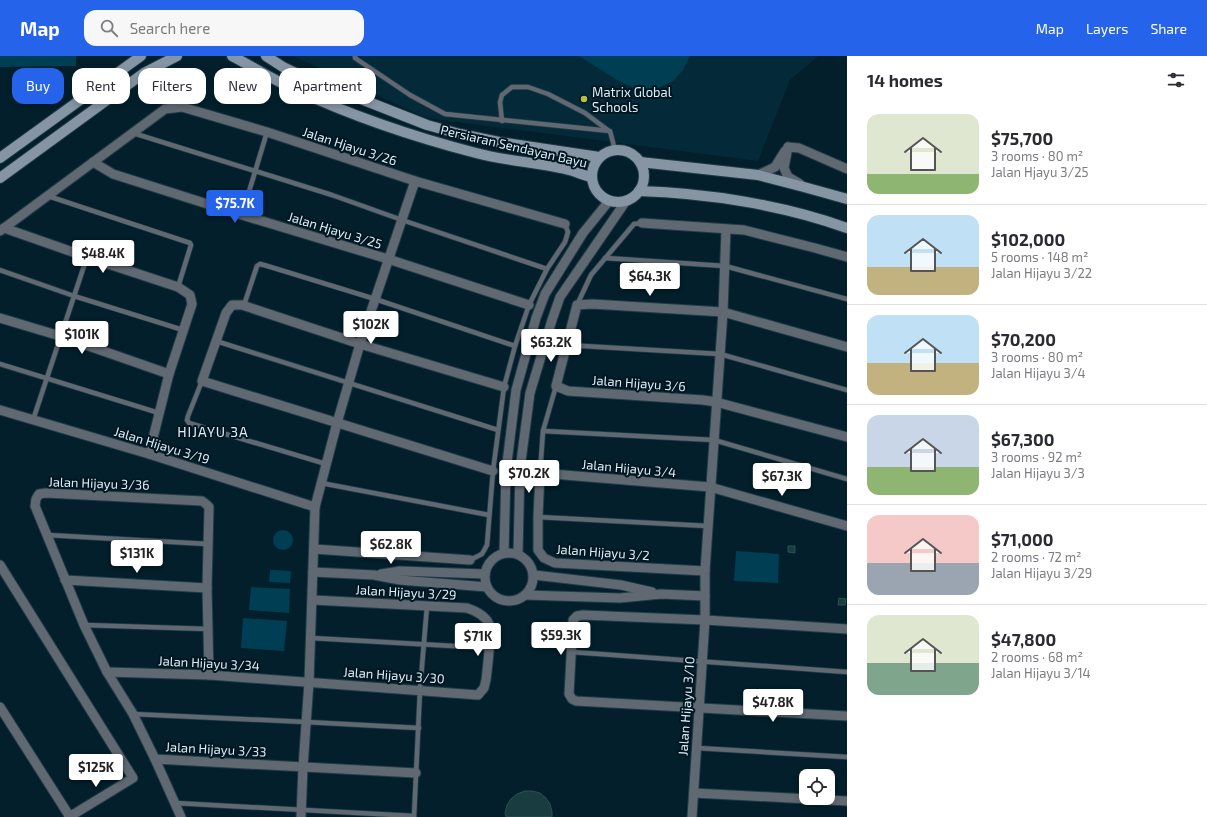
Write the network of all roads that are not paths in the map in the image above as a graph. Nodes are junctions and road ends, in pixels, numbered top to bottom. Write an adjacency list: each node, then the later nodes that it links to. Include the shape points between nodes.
1 (141, 56): 13 (street)
2 (176, 56): 20 (street, via 144,73)
3 (232, 56): 19 (street, Persiaran Sendayan Bayu, via 318,100 378,124 478,154 565,169)
4 (266, 56): 12 (street, Persiaran Sendayan Bayu, via 300,75 426,125 499,142)
5 (354, 56): 6 (lane, via 410,95 445,114)
6 (502, 121): 7 (lane); 7 (lane, via 502,95 512,87 528,87 585,113)
7 (610, 131): 11 (lane)
8 (268, 132): 9 (street, Jalan Hjayu 3/26, via 182,107 165,109); 17 (lane); 21 (street, Jalan Hjayu 3/26)
9 (133, 133): 14 (street, Jalan Hjayu 3/26); 17 (lane)
10 (788, 147): 16 (street, via 799,148); 18 (street, via 775,167); 22 (street, via 784,168 788,177)
11 (615, 150): 12 (street); 15 (street, via 630,153)
12 (599, 157): 19 (street)
13 (0, 158)
14 (93, 162): 24 (street, Jalan Hjayu 3/26); 28 (street, Jalan Hjayu 3/25, via 113,174)
15 (640, 162): 18 (street); 23 (street, via 644,177)
16 (847, 169)
17 (256, 172): 28 (lane); 29 (lane)
18 (758, 175): 22 (street)
19 (591, 177): 26 (street, via 596,192)
20 (0, 178)
21 (415, 181): 29 (street); 31 (street, Jalan Hjayu 3/26)
22 (804, 187): 25 (street)
23 (639, 191): 27 (street); 33 (street, via 718,198 788,210)
24 (48, 196): 34 (street, Jalan Hjayu 3/26); 42 (lane, via 190,243)
25 (847, 199)
26 (609, 201): 27 (street); 91 (street, via 583,233 545,294 536,318 516,390 506,471)
27 (626, 201): 92 (street, via 560,297 552,320 530,393 520,469)
28 (242, 215): 38 (street, Jalan Hjayu 3/25)
29 (402, 220): 38 (street); 40 (lane)
30 (642, 223): 32 (street); 37 (lane, via 634,224)
31 (564, 224): 40 (lane, via 568,232 565,242)
32 (726, 228): 36 (street, via 744,230); 39 (street, Jalan Hijayu 3/10)
33 (847, 228)
34 (2, 229): 35 (street)
35 (87, 257): 42 (street); 43 (lane)
36 (847, 257)
37 (605, 258): 39 (lane); 48 (lane, via 591,275)
38 (388, 259): 44 (street); 47 (street, Jalan Hjayu 3/25)
39 (725, 266): 45 (lane); 49 (street, Jalan Hijayu 3/10)
40 (547, 269): 47 (lane)
41 (0, 270): 43 (lane)
42 (178, 288): 51 (street, via 190,295 192,304)
43 (74, 296): 51 (lane); 52 (lane)
44 (374, 299): 46 (lane, via 260,264 257,266); 54 (street); 56 (lane)
45 (847, 299)
46 (244, 305): 53 (street, via 232,305 226,313); 54 (street)
47 (529, 305): 56 (lane)
48 (577, 305): 49 (street); 55 (street)
49 (723, 312): 57 (street); 58 (street, Jalan Hijayu 3/10)
50 (0, 318): 52 (street)
51 (183, 330): 60 (street)
52 (60, 336): 60 (street); 61 (lane)
53 (216, 341): 62 (street); 63 (lane)
54 (360, 344): 63 (street); 64 (street)
55 (566, 345): 58 (lane); 65 (street)
56 (515, 346): 64 (lane)
57 (847, 347)
58 (720, 354): 66 (lane); 67 (street, Jalan Hijayu 3/10)
59 (0, 364): 61 (lane)
60 (169, 374): 69 (street)
61 (46, 379): 69 (lane); 70 (lane)
62 (202, 381): 71 (street); 77 (lane, via 188,416 189,423)
63 (349, 382): 71 (street); 72 (lane)
64 (504, 386): 72 (lane)
65 (556, 386): 67 (street, Jalan Hijayu 3/6, via 568,391); 73 (lane)
66 (847, 390)
67 (716, 402): 74 (street, Jalan Hijayu 3/6); 75 (street, Jalan Hijayu 3/10)
68 (0, 410): 70 (street, Jalan Hijayu 3/19)
69 (159, 414): 76 (street)
70 (33, 420): 76 (street, Jalan Hijayu 3/19)
71 (337, 423): 77 (street); 78 (street)
72 (498, 430): 78 (lane)
73 (543, 431): 75 (lane); 79 (lane)
74 (847, 437)
75 (714, 440): 80 (lane); 82 (street, Jalan Hijayu 3/10)
76 (149, 454): 83 (street, Jalan Hijayu 3/19)
77 (326, 464): 81 (street)
78 (493, 471): 84 (lane)
79 (540, 473): 82 (street, Jalan Hijayu 3/4); 85 (street)
80 (847, 479)
81 (321, 483): 83 (street); 84 (lane)
82 (710, 487): 86 (street, Jalan Hijayu 3/10); 87 (street, Jalan Hijayu 3/4)
83 (315, 507): 90 (street)
84 (489, 515): 93 (lane, via 487,545 482,554)
85 (538, 516): 86 (lane); 95 (street, Jalan Hijayu 3/2, via 538,550 544,558 555,563)
86 (708, 526): 95 (street, Jalan Hijayu 3/10)
87 (847, 526)
88 (47, 535): 89 (lane); 89 (street, Jalan Hijayu 3/36, via 36,506 39,494 202,501 209,507); 100 (street, Jalan Hijayu 3/33)
89 (208, 544): 102 (street)
90 (314, 549): 93 (street); 96 (street)
91 (504, 553): 92 (street); 97 (street, via 491,561)
92 (518, 553): 99 (street, via 528,561)
93 (470, 560)
94 (0, 564): 138 (street, via 133,778)
95 (705, 571): 105 (street, Jalan Hijayu 3/10)
96 (313, 572): 98 (street); 106 (street)
97 (485, 574): 98 (street, via 400,571); 101 (street)
98 (374, 575): 101 (street, via 400,580)
99 (534, 575): 103 (street, via 621,585); 104 (street)
100 (65, 580): 102 (street); 109 (street, Jalan Hijayu 3/33)
101 (487, 586): 104 (street, via 497,598 504,600 512,601)
102 (207, 588): 111 (street)
103 (661, 594): 104 (street, via 620,598); 105 (street)
104 (526, 595)
105 (705, 596): 108 (street, Jalan Hijayu 3/10)
106 (312, 600): 107 (street, Jalan Hijayu 3/29); 112 (street)
107 (427, 606): 113 (lane); 114 (street, Jalan Hijayu 3/29, via 474,610 484,617 490,626)
108 (705, 620): 110 (street); 115 (street, via 577,616 574,620); 116 (street, Jalan Hijayu 3/10)
109 (84, 626): 111 (lane); 117 (street, Jalan Hijayu 3/33)
110 (847, 629)
111 (208, 630): 119 (street)
112 (311, 638): 113 (lane); 120 (street)
113 (424, 644): 114 (lane); 121 (lane)
114 (489, 648): 121 (street, Jalan Hijayu 3/30, via 486,680 484,688 478,694)
115 (572, 652): 116 (lane); 123 (street, via 570,694 576,701)
116 (702, 662): 118 (lane); 123 (street, Jalan Hijayu 3/10)
117 (107, 672): 119 (street, Jalan Hijayu 3/34); 124 (street, Jalan Hijayu 3/33)
118 (847, 672)
119 (209, 675): 120 (street, Jalan Hijayu 3/34)
120 (309, 682): 121 (street, Jalan Hijayu 3/30); 126 (street)
121 (420, 690): 127 (lane)
122 (0, 707): 138 (street)
123 (700, 708): 125 (street); 128 (street, Jalan Hijayu 3/10)
124 (133, 714): 126 (lane); 130 (street, Jalan Hijayu 3/33)
125 (847, 716)
126 (306, 722): 127 (lane); 131 (street)
127 (419, 728): 132 (lane)
128 (697, 748): 129 (lane); 133 (street, Jalan Hijayu 3/10)
129 (847, 757)
130 (155, 759): 131 (street, Jalan Hijayu 3/33); 135 (street)
131 (303, 767): 132 (street, Jalan Hijayu 3/33); 136 (street)
132 (416, 773): 137 (lane)
133 (694, 793): 134 (street); 140 (street, Jalan Hijayu 3/10)
134 (847, 801)
135 (175, 803): 136 (lane); 139 (street)
136 (301, 813): 137 (lane)
137 (414, 816)
138 (70, 817)
139 (181, 817)
140 (692, 817)

